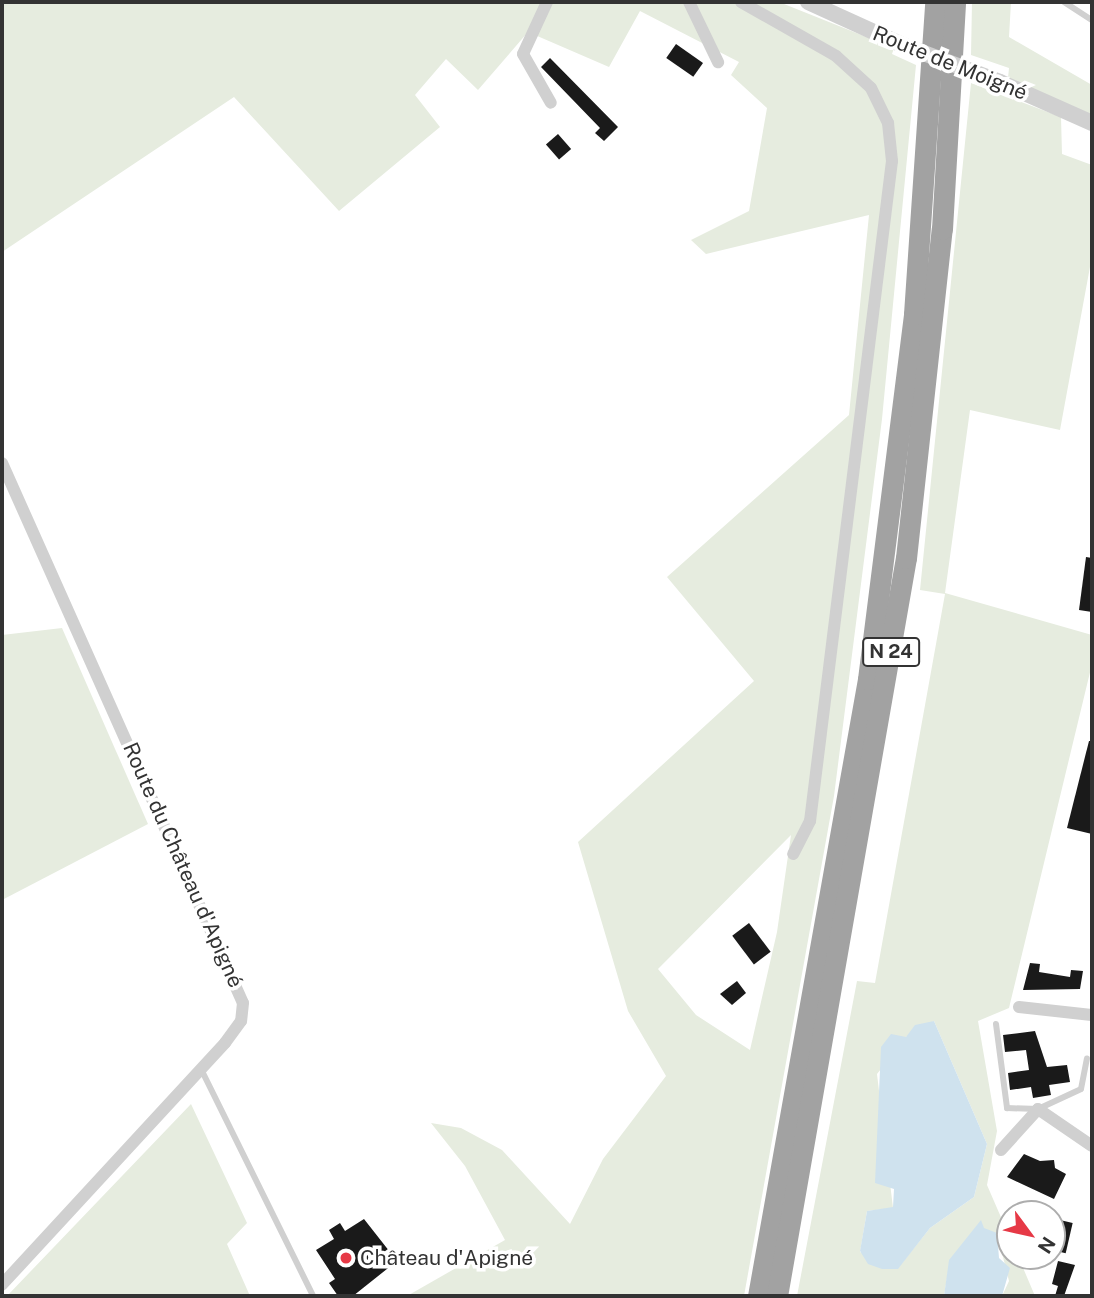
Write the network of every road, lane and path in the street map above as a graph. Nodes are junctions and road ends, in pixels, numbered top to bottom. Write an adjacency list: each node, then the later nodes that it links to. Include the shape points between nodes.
1 (547, 2): 10 (street, via 523,54)
2 (689, 2): 9 (street)
3 (741, 2): 13 (street, via 836,56 871,88 888,123 892,161 810,821)
4 (808, 2): 11 (street, Route de Moigné, bridge)
5 (935, 2): 24 (highway, N 24, via 918,276 887,538 845,816)
6 (956, 2): 25 (highway, N 24, via 942,229 906,558)
7 (1064, 2): 8 (lane)
8 (1092, 20)
9 (719, 62)
10 (551, 103)
11 (1092, 123)
12 (2, 463): 18 (street, Route du Château d'Apigné, via 243,1003 241,1021)
13 (793, 853)
14 (1019, 1007): 15 (street)
15 (1092, 1015)
16 (996, 1024): 19 (lane, via 1007,1108)
17 (1087, 1059): 19 (lane, via 1081,1089)
18 (201, 1069): 22 (street, Route du Château d'Apigné); 23 (lane)
19 (1038, 1109): 20 (street); 21 (street)
20 (1092, 1146)
21 (1001, 1150)
22 (2, 1284)
23 (313, 1296)
24 (758, 1296)
25 (777, 1296)

